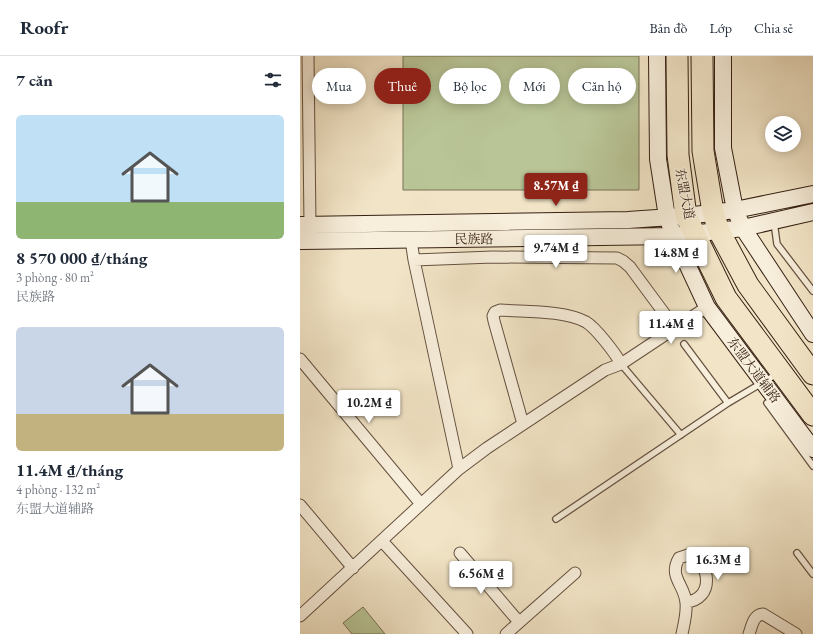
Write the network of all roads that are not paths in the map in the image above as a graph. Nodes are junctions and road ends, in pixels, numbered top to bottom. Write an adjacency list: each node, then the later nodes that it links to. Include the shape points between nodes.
1 (308, 56): 12 (street)
2 (657, 56): 10 (main road, via 658,159)
3 (677, 56): 10 (highway, 东盟大道)
4 (702, 56): 11 (highway, 东盟大道, via 702,151)
5 (723, 56): 7 (main road, via 723,148)
6 (813, 194): 7 (main road, 民族路)
7 (735, 210): 11 (main road, 民族路); 13 (main road)
8 (813, 212): 9 (main road, 民族路)
9 (774, 220): 13 (main road, 民族路); 18 (lane, via 777,244)
10 (682, 222): 11 (main road, 民族路); 12 (main road, 民族路, via 628,220); 14 (main road, 民族路); 26 (highway, 东盟大道)
11 (716, 222): 13 (main road, 民族路); 25 (highway, 东盟大道, via 748,285)
12 (305, 225)
13 (743, 228): 21 (main road)
14 (674, 236): 16 (main road, 民族路); 19 (main road, 东盟大道辅路)
15 (300, 240): 16 (main road, 民族路)
16 (411, 240): 17 (street)
17 (414, 260): 20 (street, via 493,257 617,258 630,267); 34 (street)
18 (813, 290)
19 (707, 307): 20 (street); 26 (main road, 东盟大道辅路)
20 (676, 328): 24 (street)
21 (813, 334)
22 (684, 344): 27 (lane)
23 (300, 359): 36 (street)
24 (622, 364): 30 (street, via 605,370); 30 (street, via 615,353 583,321 565,315 500,310 495,312 494,321); 31 (lane)
25 (813, 374)
26 (772, 377): 27 (lane); 29 (highway, 东盟大道); 32 (main road, 东盟大道辅路)
27 (728, 403): 31 (lane)
28 (767, 403): 33 (lane)
29 (813, 415)
30 (523, 424): 34 (street)
31 (681, 435): 37 (lane)
32 (813, 449)
33 (813, 466)
34 (459, 469): 36 (street)
35 (300, 504): 41 (street)
36 (421, 504): 38 (street)
37 (556, 519)
38 (382, 540): 41 (street); 47 (street)
39 (460, 553): 46 (street)
40 (797, 553): 43 (lane)
41 (352, 568): 45 (street)
42 (575, 573): 46 (street)
43 (813, 574)
44 (686, 602): 49 (street)
45 (300, 616)
46 (519, 622): 48 (street)
47 (467, 634)
48 (506, 634)
49 (682, 634)
50 (749, 634): 51 (street, via 754,619 758,614 763,614)
51 (796, 634)

